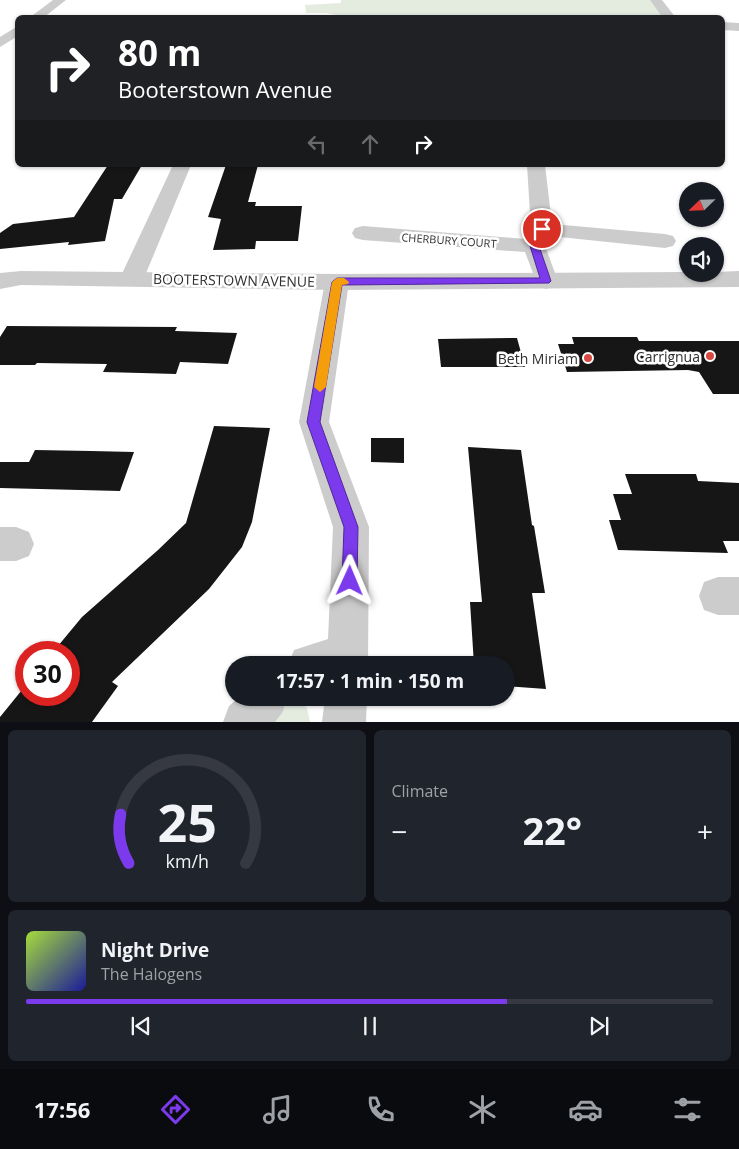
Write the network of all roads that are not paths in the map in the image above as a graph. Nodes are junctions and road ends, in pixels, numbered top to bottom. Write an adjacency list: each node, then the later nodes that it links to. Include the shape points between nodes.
1 (60, 0): 3 (street)
2 (656, 0): 4 (street)
3 (39, 15)
4 (668, 15)
5 (725, 26): 6 (street)
6 (739, 27)
7 (15, 32): 8 (street)
8 (0, 43)
9 (181, 167): 14 (street)
10 (536, 167): 12 (street)
11 (363, 233): 12 (street, CHERBURY COURT)
12 (538, 238): 13 (street, CHERBURY COURT); 17 (street)
13 (665, 241)
14 (132, 278): 16 (street, BOOTERSTOWN AVENUE, via 21,278); 18 (street, BOOTERSTOWN AVENUE)
15 (739, 279): 17 (street, BOOTERSTOWN AVENUE)
16 (0, 281)
17 (546, 281): 18 (street, BOOTERSTOWN AVENUE)
18 (337, 282): 19 (street, via 314,422 351,527)
19 (348, 656)
20 (260, 706): 22 (street)
21 (345, 706): 23 (street)
22 (245, 722)
23 (344, 722)

